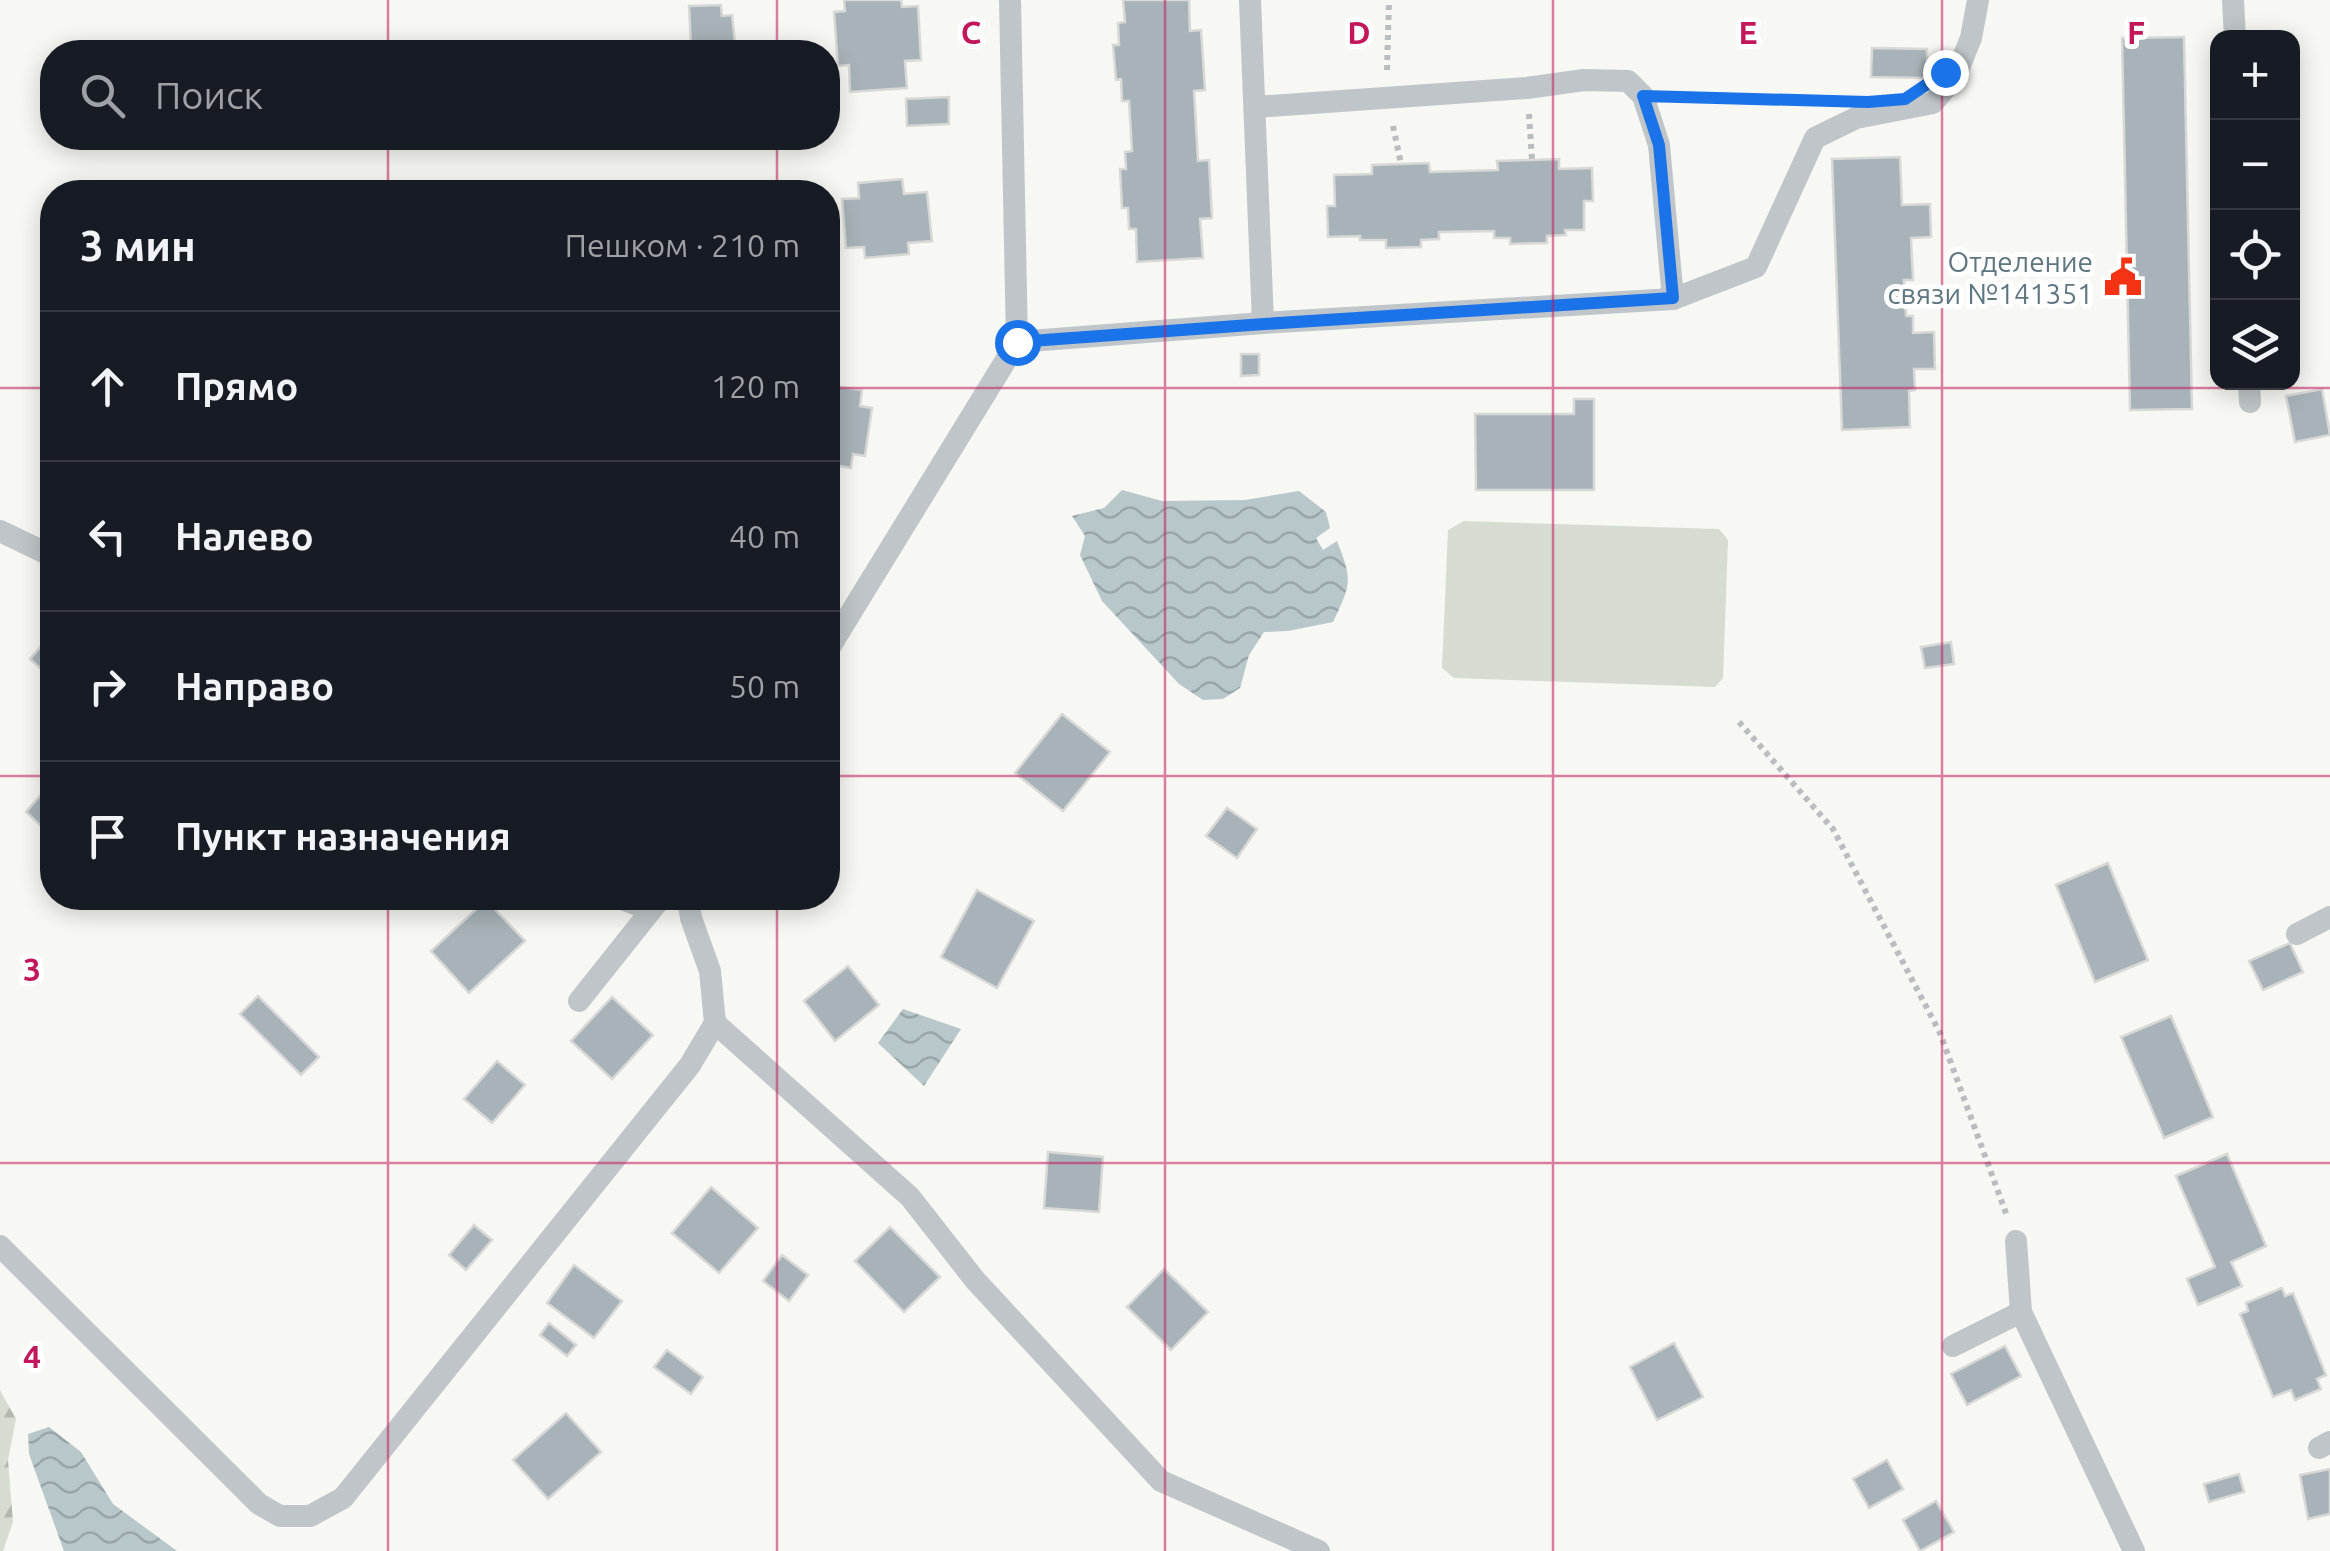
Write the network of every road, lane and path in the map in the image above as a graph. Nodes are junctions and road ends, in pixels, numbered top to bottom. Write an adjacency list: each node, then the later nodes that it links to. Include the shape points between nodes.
1 (1010, 0): 15 (lane)
2 (1250, 0): 11 (lane)
3 (1390, 0): 9 (path)
4 (1978, 0): 13 (lane, via 1956,77 1933,103 1856,118 1814,138 1756,267)
5 (2233, 0): 6 (lane)
6 (2234, 30)
7 (1527, 88): 8 (lane, via 1628,80); 9 (lane); 12 (path)
8 (1643, 96): 10 (path); 13 (lane, via 1659,145)
9 (1386, 98): 11 (lane)
10 (1830, 101)
11 (1255, 108): 14 (lane)
12 (1532, 160)
13 (1673, 298): 14 (lane)
14 (1264, 324): 15 (lane)
15 (1017, 342): 18 (lane)
16 (0, 531): 17 (lane)
17 (40, 550)
18 (840, 630)
19 (1739, 722): 26 (path, via 1834,829 1940,1033)
20 (651, 910): 24 (lane)
21 (690, 910): 25 (lane, via 710,971)
22 (2330, 916): 23 (lane)
23 (2297, 934)
24 (579, 1001)
25 (714, 1023): 27 (lane, via 690,1066 343,1498 310,1516 280,1516 259,1504); 30 (lane, via 910,1197 975,1280 1160,1480)
26 (2016, 1241): 28 (lane)
27 (0, 1246)
28 (2021, 1312): 29 (lane); 31 (lane)
29 (1953, 1346)
30 (1319, 1551)
31 (2134, 1551)

